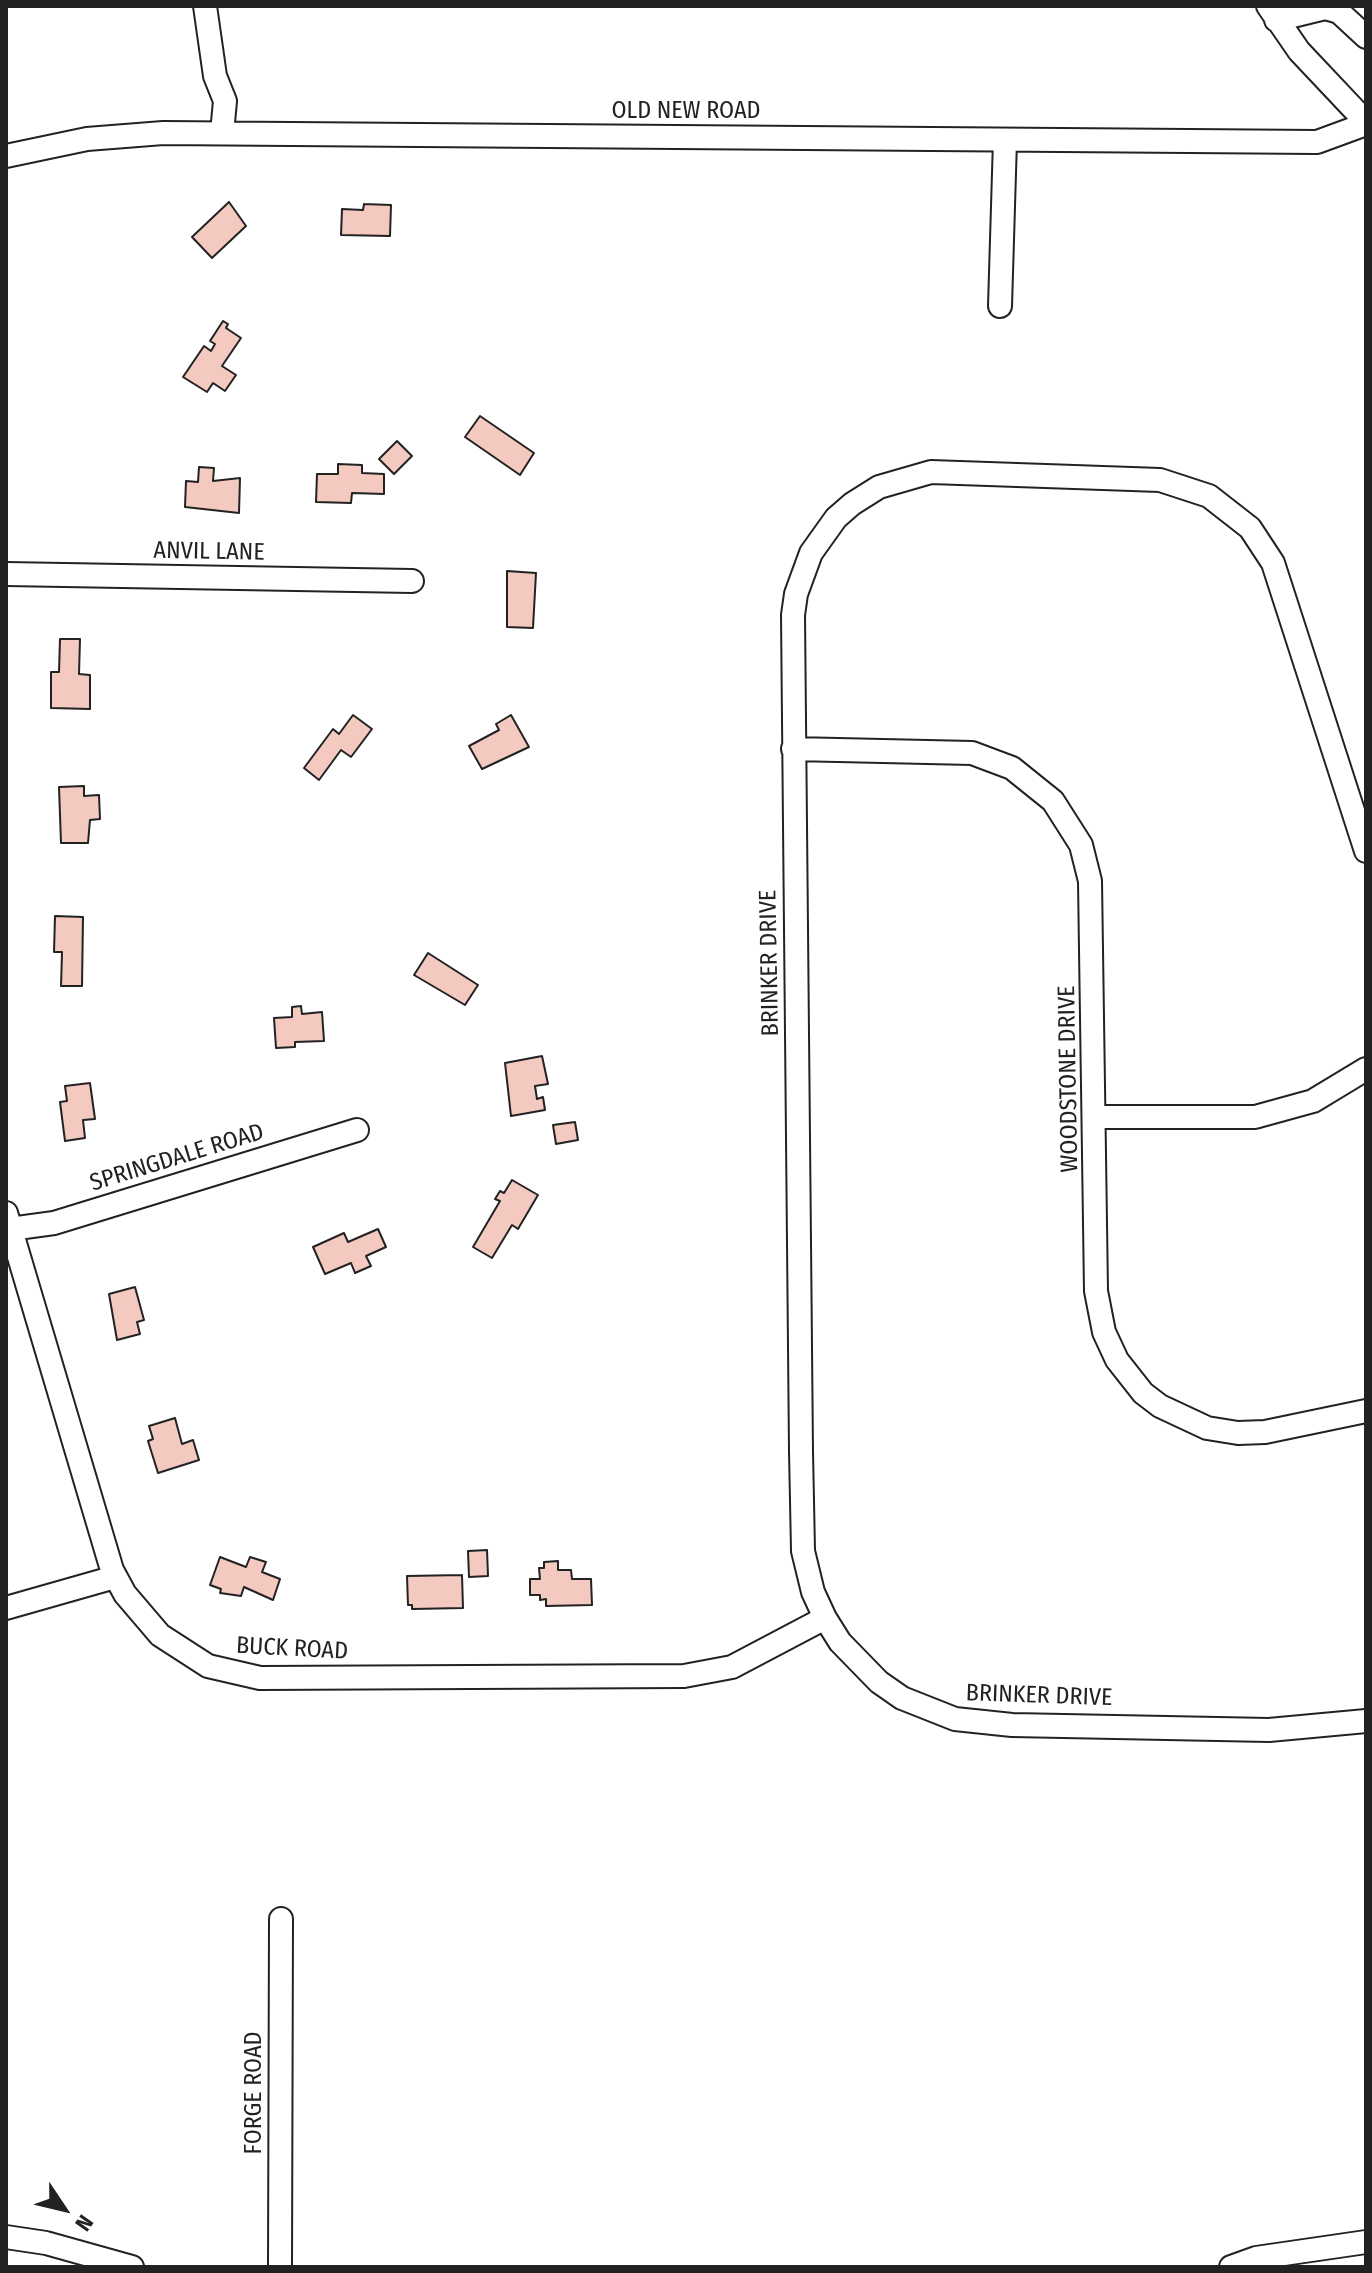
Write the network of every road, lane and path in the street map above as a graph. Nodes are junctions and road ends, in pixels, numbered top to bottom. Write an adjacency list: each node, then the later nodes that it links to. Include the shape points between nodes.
1 (205, 6): 5 (street, via 215,76 225,101)
2 (1272, 13): 3 (street, via 1325,8 1339,12); 4 (street, via 1299,51)
3 (1366, 37)
4 (1366, 123): 6 (street, OLD NEW ROAD, via 1317,142)
5 (222, 133): 6 (street, OLD NEW ROAD); 7 (street, OLD NEW ROAD, via 87,139)
6 (1005, 140): 8 (street)
7 (6, 156)
8 (1000, 306)
9 (6, 574): 10 (street, ANVIL LANE)
10 (412, 581)
11 (793, 749): 12 (street, BRINKER DRIVE, via 796,594 822,535 852,504 879,487 931,472 1160,480 1199,492 1235,514 1273,563); 14 (street, WOODSTONE DRIVE, via 972,753 1012,768 1053,801 1081,845 1090,881); 20 (street, BRINKER DRIVE, via 803,1551)
12 (1366, 851)
13 (1366, 1069): 14 (street, via 1313,1101 1255,1117)
14 (1096, 1117): 17 (street, WOODSTONE DRIVE, via 1098,1311 1117,1360 1136,1385 1178,1417 1238,1433)
15 (357, 1130): 16 (street, SPRINGDALE ROAD, via 54,1223)
16 (8, 1221): 18 (street, BUCK ROAD)
17 (1366, 1411)
18 (115, 1577): 19 (street); 20 (street, BUCK ROAD, via 141,1616 170,1644 208,1666 249,1677 708,1674 752,1658)
19 (6, 1608)
20 (825, 1618): 21 (street, BRINKER DRIVE, via 840,1642 879,1682 902,1698 955,1719 1012,1725 1269,1730)
21 (1366, 1721)
22 (281, 1919): 26 (street, FORGE ROAD)
23 (6, 2237): 25 (street)
24 (1366, 2242): 27 (street, via 1256,2258)
25 (132, 2267)
26 (280, 2267)
27 (1231, 2267)

